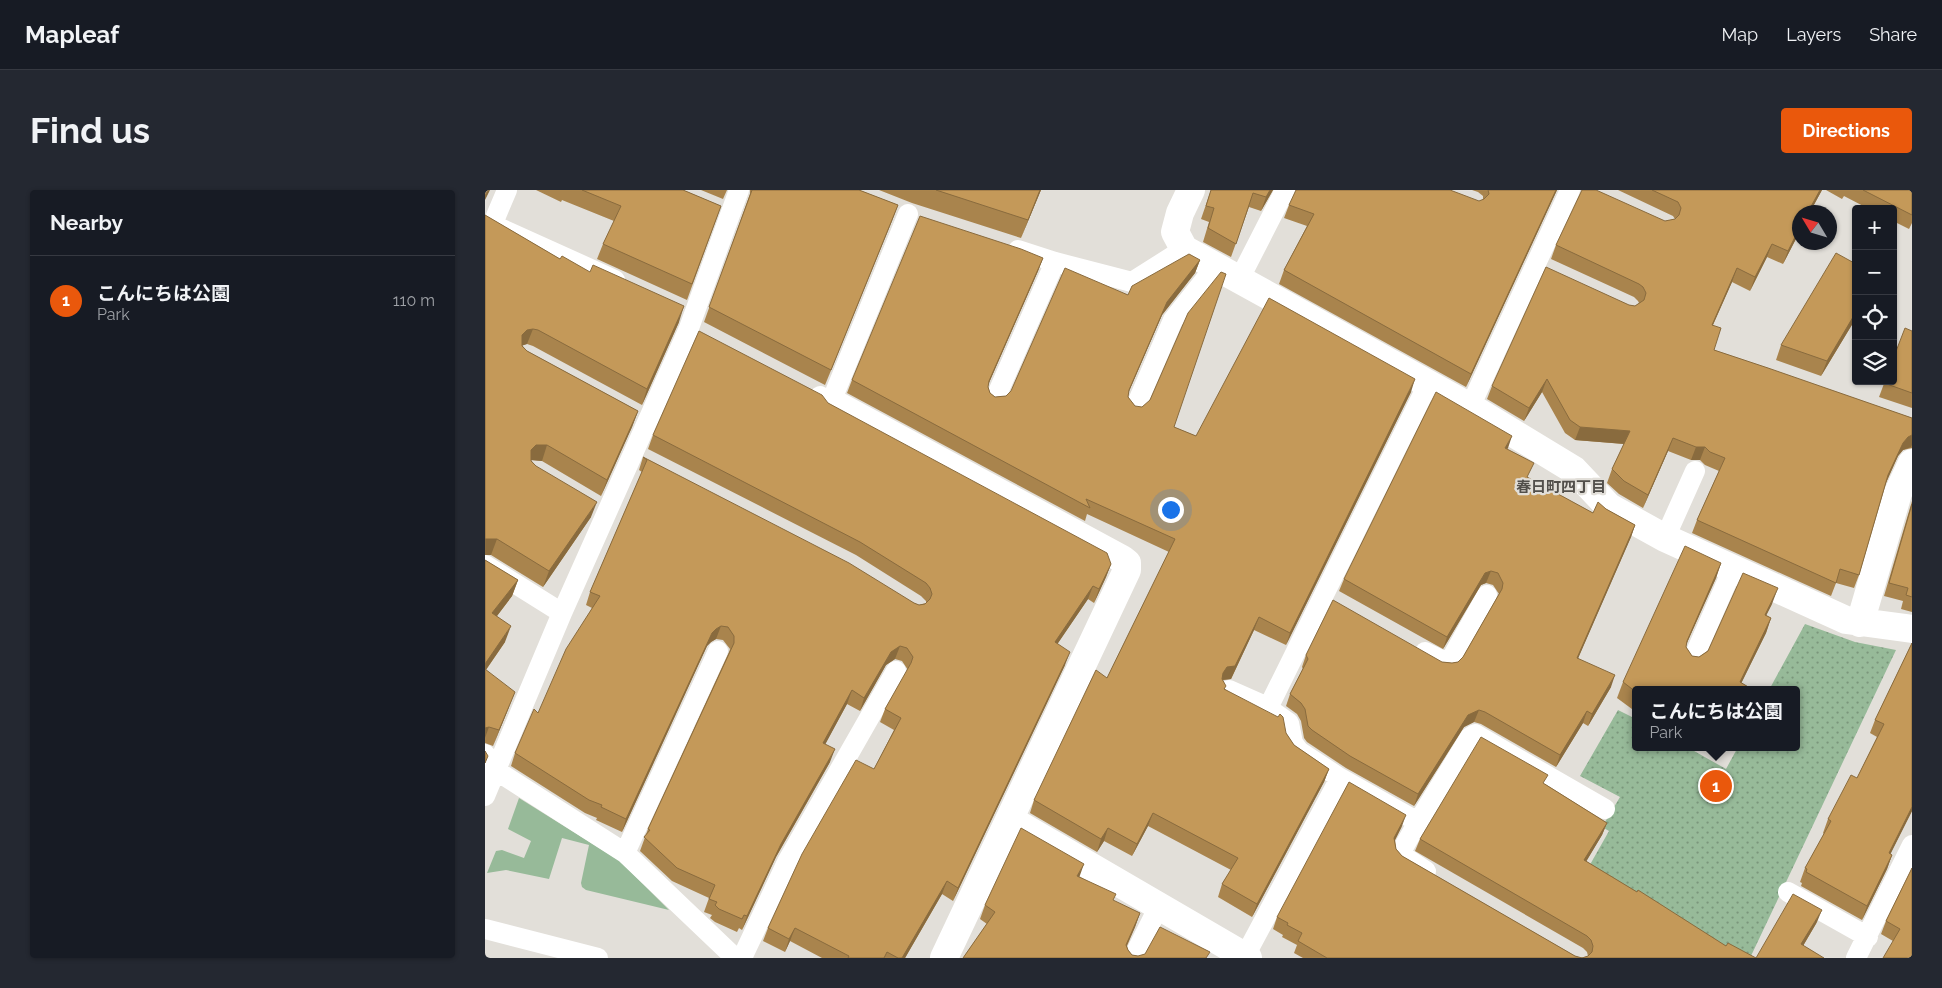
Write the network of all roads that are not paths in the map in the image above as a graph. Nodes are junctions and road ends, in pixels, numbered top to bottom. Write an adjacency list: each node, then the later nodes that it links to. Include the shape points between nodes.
1 (507, 190): 12 (lane, via 496,216 495,223 499,228)
2 (739, 190): 13 (lane, via 721,212)
3 (1191, 190): 8 (street, via 1179,213 1175,232)
4 (1285, 190): 11 (lane)
5 (1570, 190): 19 (lane, via 1545,269)
6 (908, 214): 18 (lane)
7 (1000, 244): 9 (lane)
8 (1184, 249): 9 (lane, via 1132,282); 10 (street)
9 (1055, 262): 17 (lane)
10 (1215, 267): 11 (street); 20 (lane, via 1173,320)
11 (1239, 280): 15 (street)
12 (632, 288)
13 (687, 318): 14 (lane); 27 (lane, via 639,418 642,458 599,508)
14 (707, 338)
15 (1428, 384): 19 (street); 35 (lane, via 1332,600)
16 (805, 388): 18 (lane)
17 (995, 399)
18 (831, 402): 41 (street, via 1127,563 1127,570)
19 (1470, 407): 23 (street, via 1573,470 1609,507)
20 (1135, 408)
21 (1912, 463): 28 (street, via 1897,493)
22 (1695, 471): 23 (lane)
23 (1665, 538): 25 (street)
24 (485, 565): 27 (lane)
25 (1733, 568): 28 (street, via 1846,620); 32 (lane)
26 (1487, 595): 30 (lane, via 1448,663)
27 (562, 613): 37 (lane)
28 (1860, 623): 29 (street)
29 (1912, 629)
30 (1409, 643)
31 (718, 651): 44 (lane)
32 (1692, 661)
33 (896, 671): 53 (lane, via 787,862)
34 (1229, 690): 35 (lane)
35 (1270, 708): 38 (lane, via 1289,723 1293,743 1299,750)
36 (485, 754): 37 (lane)
37 (497, 771): 39 (lane); 44 (lane)
38 (1340, 778): 42 (lane); 51 (lane)
39 (485, 796)
40 (1605, 809): 42 (lane, via 1475,734)
41 (1011, 820): 47 (street); 54 (street)
42 (1418, 822): 45 (lane, via 1402,855)
43 (1912, 845): 49 (lane)
44 (625, 853): 53 (lane, via 733,955)
45 (1445, 882)
46 (1788, 892): 49 (lane)
47 (1159, 906): 51 (street); 55 (lane)
48 (485, 929): 50 (lane)
49 (1868, 937): 56 (lane)
50 (556, 953): 52 (lane)
51 (1247, 957)
52 (598, 958)
53 (741, 958)
54 (944, 958)
55 (1133, 958)
56 (1856, 958)

